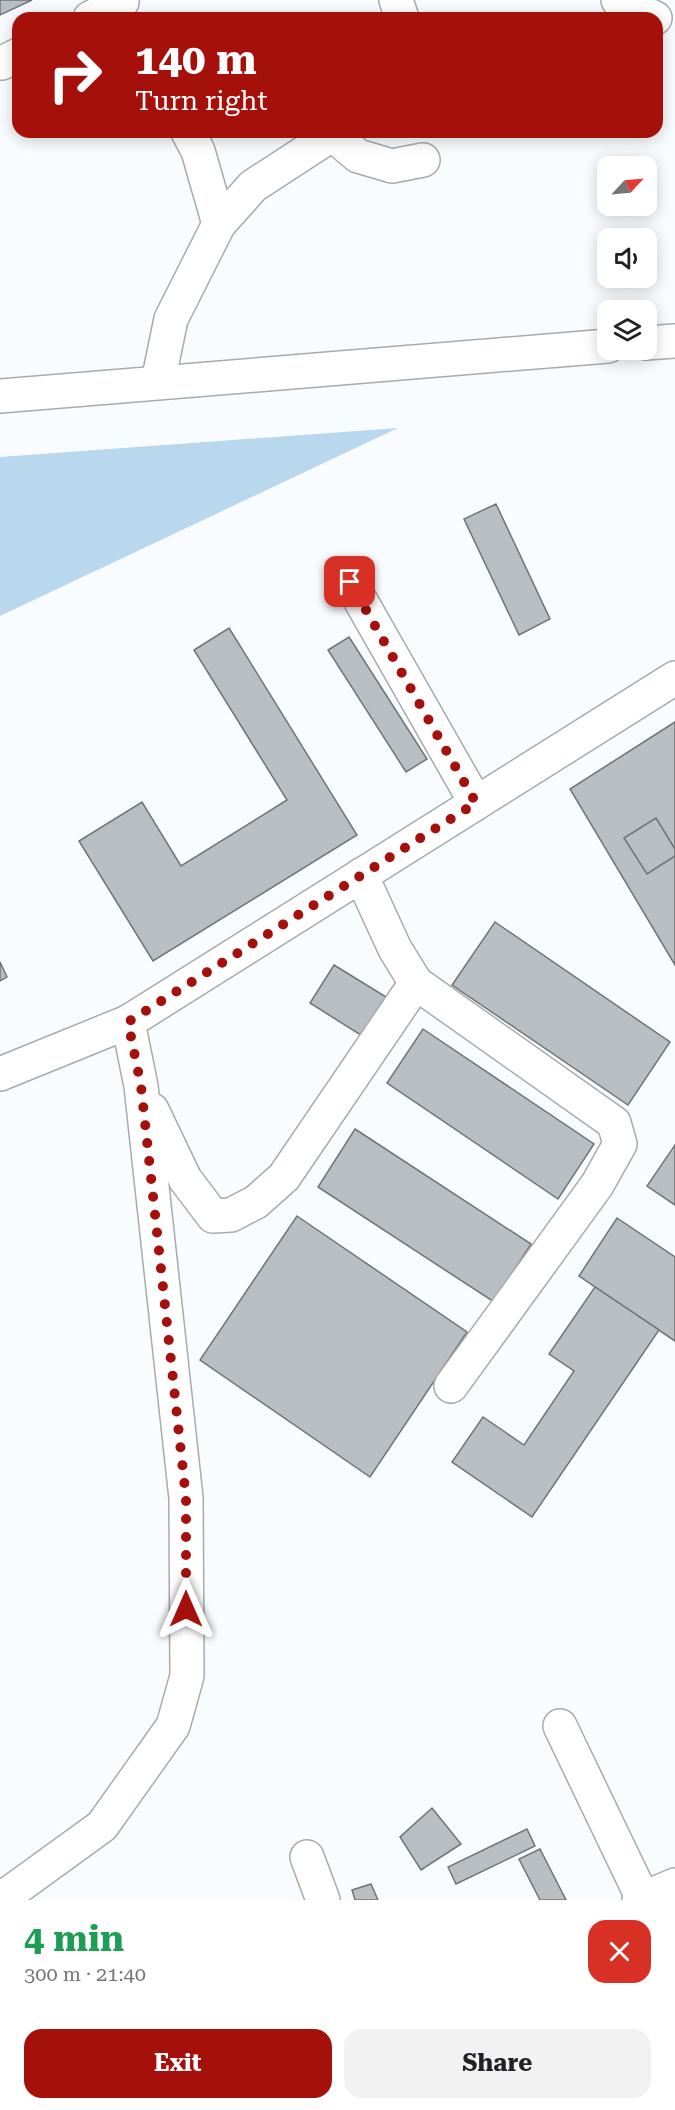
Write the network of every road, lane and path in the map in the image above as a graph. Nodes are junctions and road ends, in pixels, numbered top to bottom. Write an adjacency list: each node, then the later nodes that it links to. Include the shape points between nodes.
1 (618, 0): 4 (street)
2 (124, 7): 3 (street)
3 (109, 12)
4 (643, 12)
5 (191, 138): 9 (street)
6 (328, 138): 9 (street, via 253,186)
7 (338, 138): 8 (street, via 358,156 392,166)
8 (423, 160)
9 (219, 224): 13 (street, via 171,320)
10 (675, 341): 11 (street)
11 (657, 342)
12 (597, 347): 13 (street)
13 (158, 382): 14 (street)
14 (0, 396)
15 (350, 582): 17 (street)
16 (675, 678): 17 (street)
17 (476, 803): 18 (street)
18 (362, 875): 19 (street, via 395,949); 20 (street)
19 (416, 982): 22 (street, via 284,1177 256,1202 231,1215 213,1216 185,1179); 23 (street, via 614,1123 620,1144 597,1185)
20 (128, 1022): 21 (street); 22 (street)
21 (0, 1074)
22 (141, 1086): 28 (street, via 186,1498 187,1676 173,1726 102,1826)
23 (451, 1386)
24 (560, 1726): 27 (street)
25 (307, 1857): 29 (street)
26 (675, 1885): 27 (street)
27 (641, 1899)
28 (0, 1900)
29 (323, 1900)

